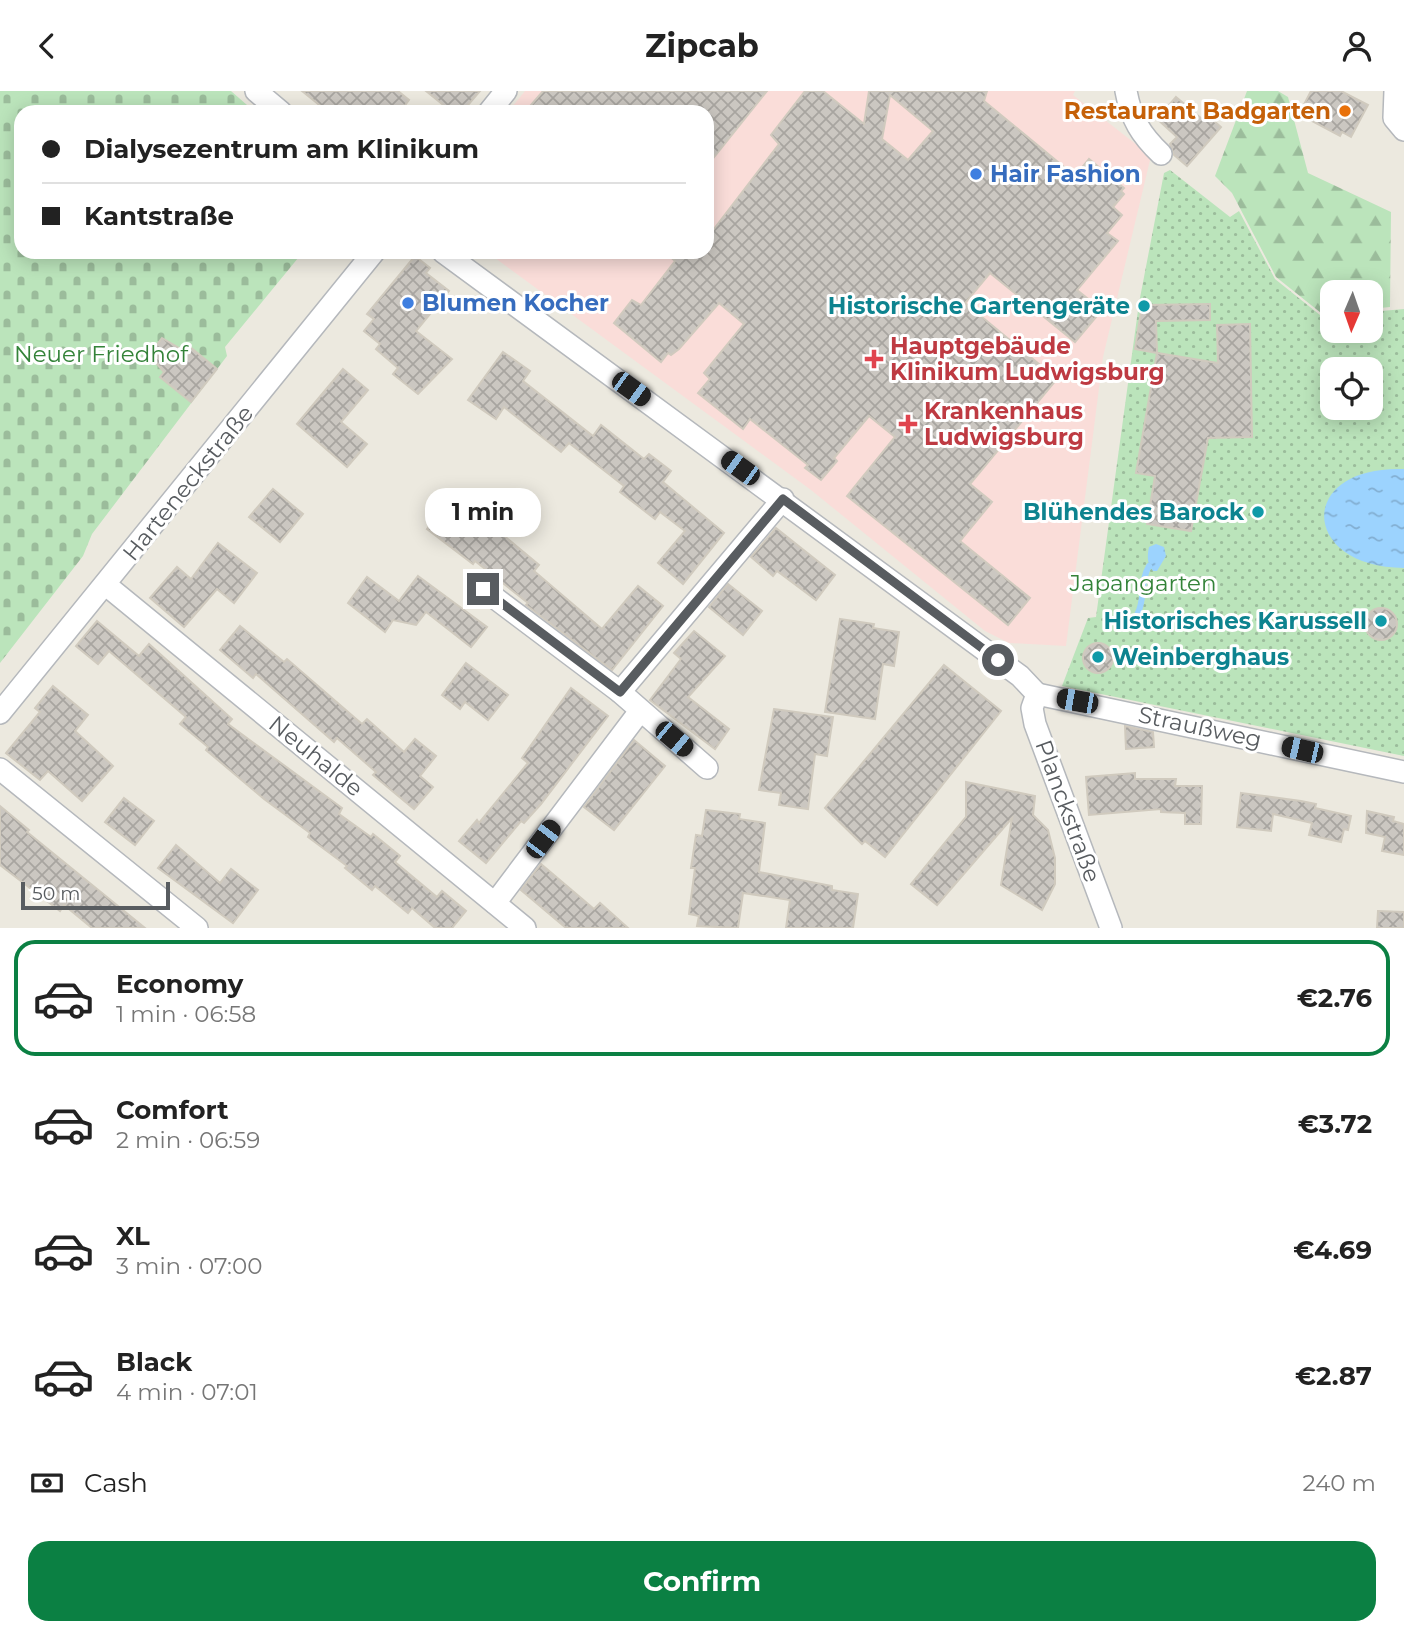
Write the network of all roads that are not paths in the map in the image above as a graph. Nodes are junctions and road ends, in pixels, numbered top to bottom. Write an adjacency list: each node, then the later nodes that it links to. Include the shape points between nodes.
1 (256, 91): 5 (street)
2 (506, 91): 6 (street)
3 (1126, 91): 8 (street, via 1140,134)
4 (1395, 91): 7 (street, via 1394,118)
5 (273, 105)
6 (495, 105)
7 (1404, 130)
8 (1161, 154)
9 (368, 259): 12 (street, Harteneckstraße)
10 (453, 259): 11 (street)
11 (783, 499): 14 (street); 15 (street, via 1020,676)
12 (106, 585): 17 (street, Harteneckstraße); 21 (street, Neuhalde)
13 (483, 589): 14 (street)
14 (620, 692): 16 (street)
15 (1037, 694): 20 (street, Straußweg); 24 (street, Planckstraße, via 1032,708 1035,724)
16 (640, 711): 18 (street); 21 (street)
17 (0, 713)
18 (707, 768)
19 (0, 769): 22 (street)
20 (1404, 772)
21 (498, 914): 23 (street, Neuhalde)
22 (197, 928)
23 (525, 928)
24 (1111, 928)

